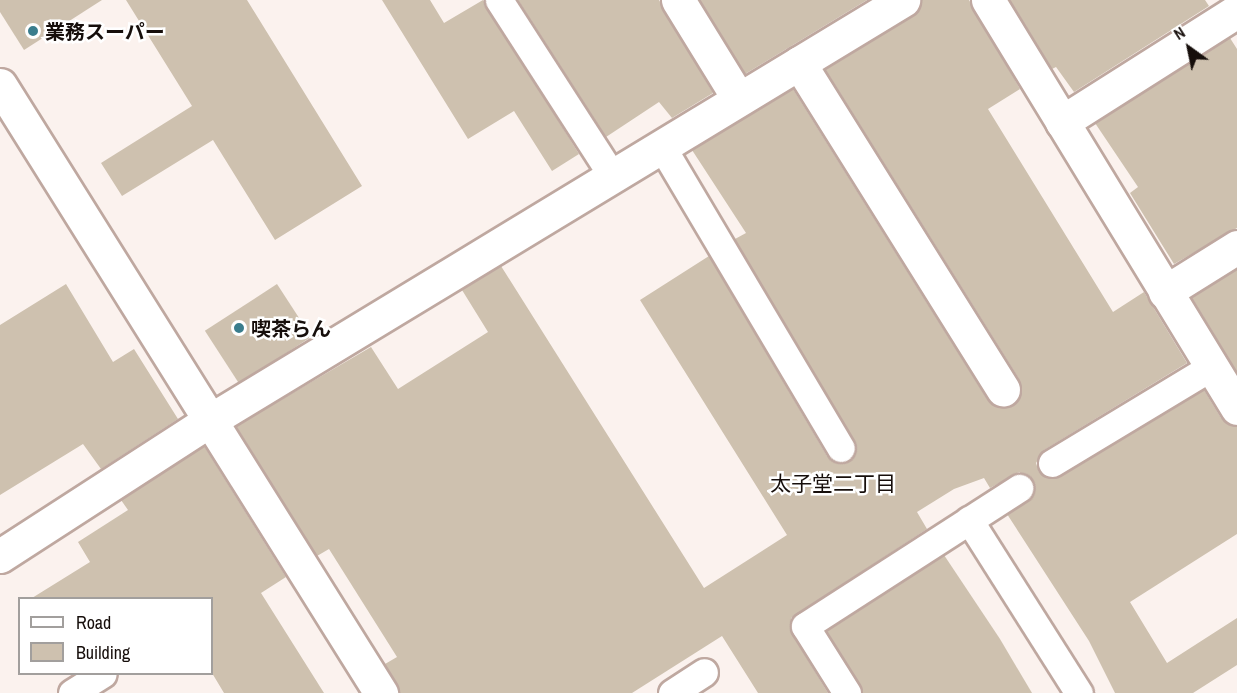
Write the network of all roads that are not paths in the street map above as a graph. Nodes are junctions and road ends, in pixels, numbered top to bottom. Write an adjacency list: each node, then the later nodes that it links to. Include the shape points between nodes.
1 (499, 0): 11 (lane)
2 (678, 0): 8 (street)
3 (903, 0): 6 (street)
4 (988, 0): 9 (street)
5 (1237, 11): 9 (street)
6 (799, 63): 8 (street); 15 (street)
7 (0, 85): 17 (street)
8 (739, 99): 10 (street)
9 (1062, 122): 13 (street)
10 (662, 147): 11 (street); 18 (lane)
11 (613, 177): 17 (street)
12 (1237, 247): 13 (street)
13 (1165, 292): 14 (street)
14 (1211, 367): 16 (street); 19 (lane)
15 (1004, 389)
16 (1237, 408)
17 (209, 421): 22 (street); 26 (street)
18 (842, 448)
19 (1052, 463)
20 (1019, 488): 21 (lane)
21 (969, 520): 28 (lane, via 805,626); 29 (lane)
22 (0, 556)
23 (704, 672): 27 (lane)
24 (100, 675): 25 (lane)
25 (72, 693)
26 (381, 693)
27 (672, 693)
28 (847, 693)
29 (1079, 693)

